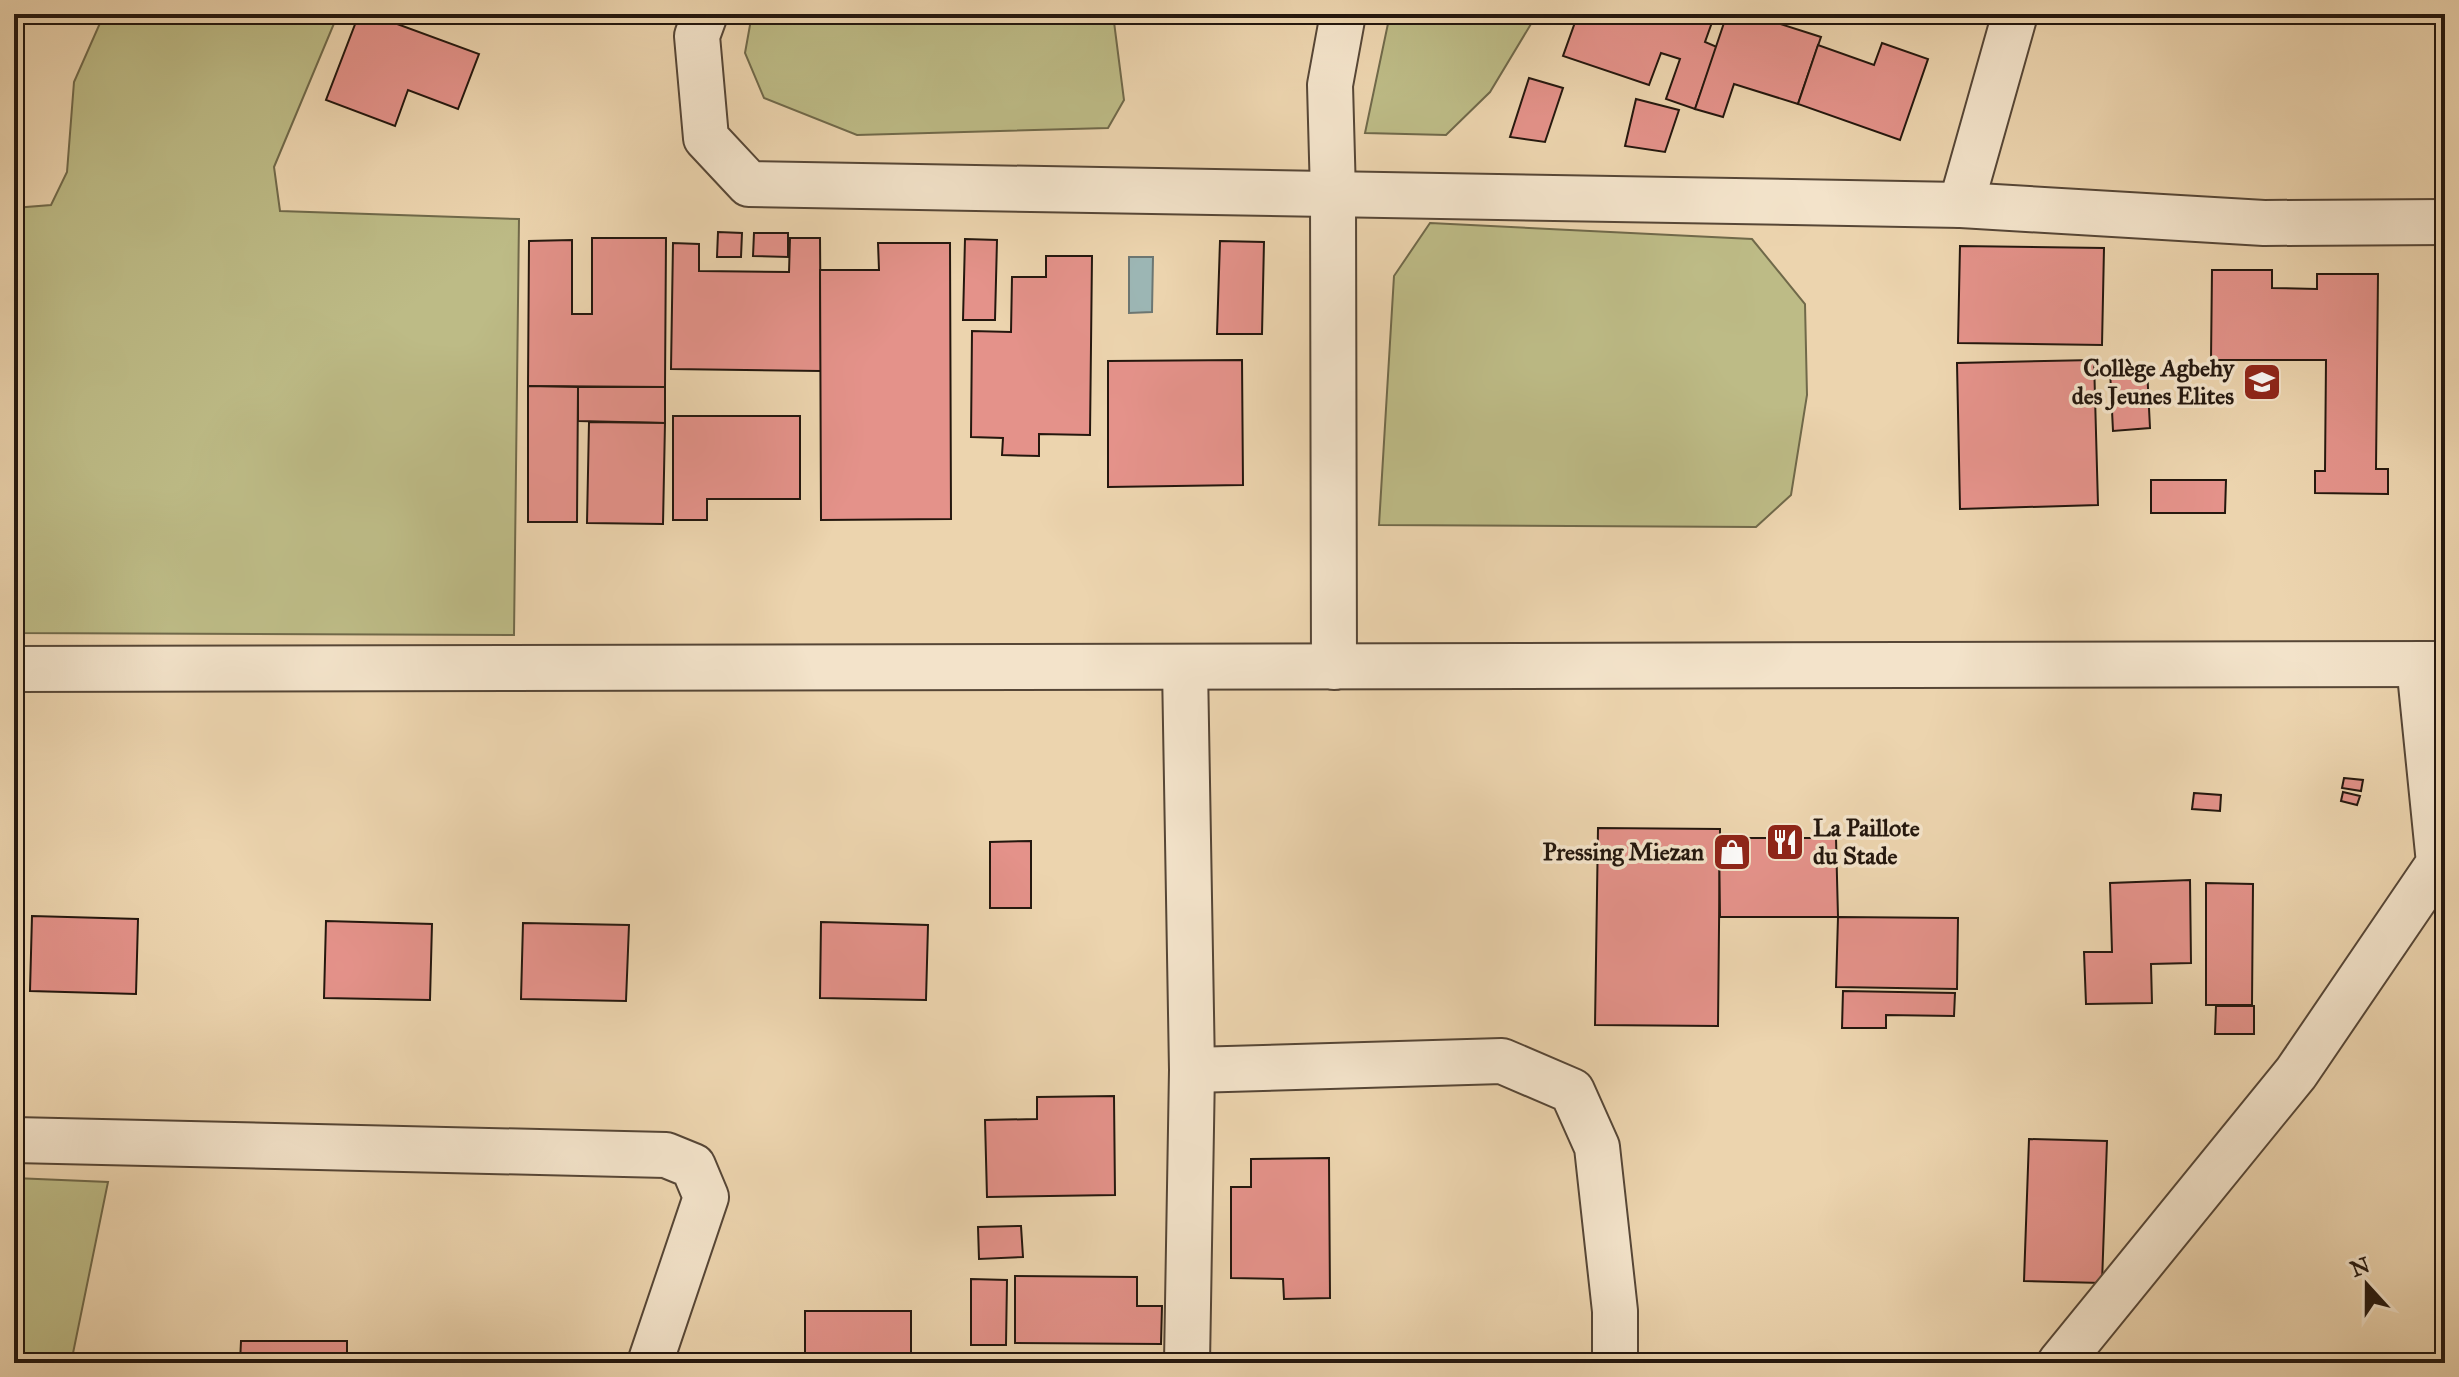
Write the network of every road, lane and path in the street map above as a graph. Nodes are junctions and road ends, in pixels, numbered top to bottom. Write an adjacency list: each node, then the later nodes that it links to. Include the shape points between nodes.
1 (705, 14): 4 (street, via 697,36 706,138 749,184)
2 (1343, 14): 4 (street, via 1330,85)
3 (2015, 14): 5 (street)
4 (1333, 194): 5 (street); 9 (street)
5 (1961, 205): 6 (street, via 2264,223)
6 (2445, 222)
7 (2432, 664): 9 (street); 16 (street, via 2439,863 2296,1073)
8 (1185, 667): 9 (street); 10 (street); 11 (street)
9 (1334, 667)
10 (14, 669)
11 (1192, 1070): 14 (street); 15 (street, via 1502,1061 1572,1091 1597,1147 1615,1311)
12 (14, 1140): 13 (street, via 666,1155 693,1166 706,1197)
13 (650, 1363)
14 (1187, 1363)
15 (1615, 1363)
16 (2060, 1363)

